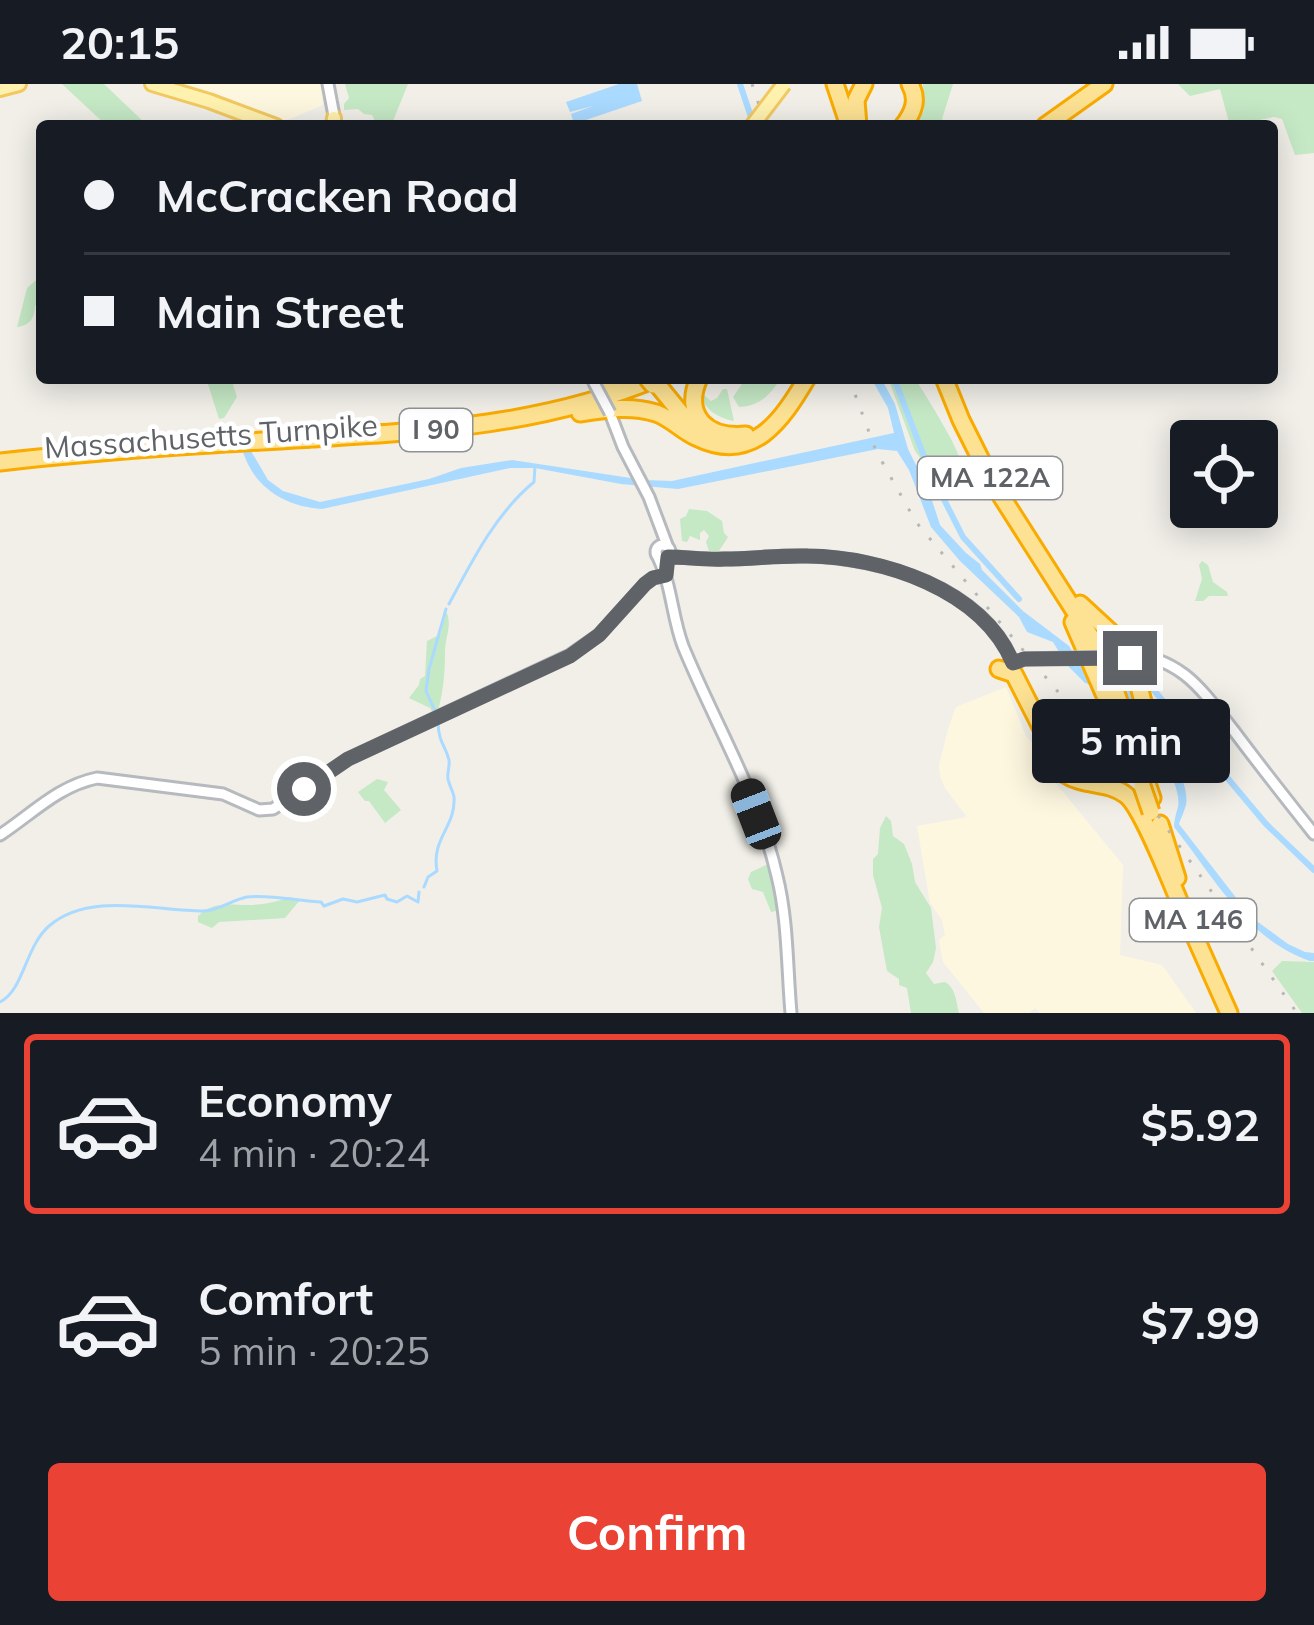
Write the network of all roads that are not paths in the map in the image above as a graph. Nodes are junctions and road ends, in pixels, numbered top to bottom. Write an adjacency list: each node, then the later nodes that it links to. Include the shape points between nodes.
1 (19, 84): 10 (main road)
2 (152, 84): 11 (main road)
3 (328, 84): 12 (street)
4 (787, 84): 13 (main road, bridge)
5 (834, 84): 14 (highway); 15 (highway)
6 (864, 84): 16 (highway)
7 (913, 84): 17 (highway)
8 (1090, 84): 18 (highway)
9 (1104, 84): 19 (highway)
10 (0, 89)
11 (260, 120)
12 (334, 120)
13 (760, 120)
14 (838, 120)
15 (851, 120)
16 (854, 120)
17 (908, 120)
18 (1039, 120)
19 (1053, 120)
20 (592, 384): 32 (highway, Massachusetts Turnpike / I 90, via 522,410 466,419 75,445)
21 (596, 384): 33 (street, bridge, via 645,488)
22 (643, 384): 29 (highway, Massachusetts Turnpike / I 90)
23 (655, 384): 30 (highway, via 704,435)
24 (655, 384): 31 (highway)
25 (697, 384): 30 (highway, via 701,421 715,432)
26 (798, 384): 30 (highway)
27 (800, 384): 31 (highway, via 760,437 725,445)
28 (943, 384): 34 (highway, MA 122A, via 976,469)
29 (472, 427): 31 (highway, via 634,409); 32 (highway, Massachusetts Turnpike / I 90)
30 (749, 434)
31 (702, 440)
32 (0, 458)
33 (664, 550): 35 (street); 37 (street, via 729,559 820,556 888,568 970,608 1002,641)
34 (1044, 566): 38 (highway, MA 122A, via 1069,615); 38 (highway, MA 122A, via 1116,637)
35 (666, 573): 41 (street, via 570,656 348,759 273,809 100,777 52,797); 44 (street, via 683,646 776,870)
36 (1152, 645): 38 (street, via 1154,652)
37 (1012, 666): 38 (street, MA 122A, bridge); 38 (highway, MA 122A, bridge, via 1064,767 1089,776 1114,754); 43 (highway, via 1065,774 1134,803)
38 (1116, 669): 39 (street, MA 122A, via 1168,669); 39 (street, MA 122A, via 1166,660); 40 (highway, MA 146); 40 (highway, MA 146, bridge); 40 (highway, via 1144,701)
39 (1198, 688): 42 (street, MA 122A)
40 (1154, 813): 43 (highway, MA 146); 45 (highway, MA 146)
41 (0, 835)
42 (1314, 835)
43 (1188, 922): 45 (highway, MA 146)
44 (791, 1013)
45 (1232, 1013)

